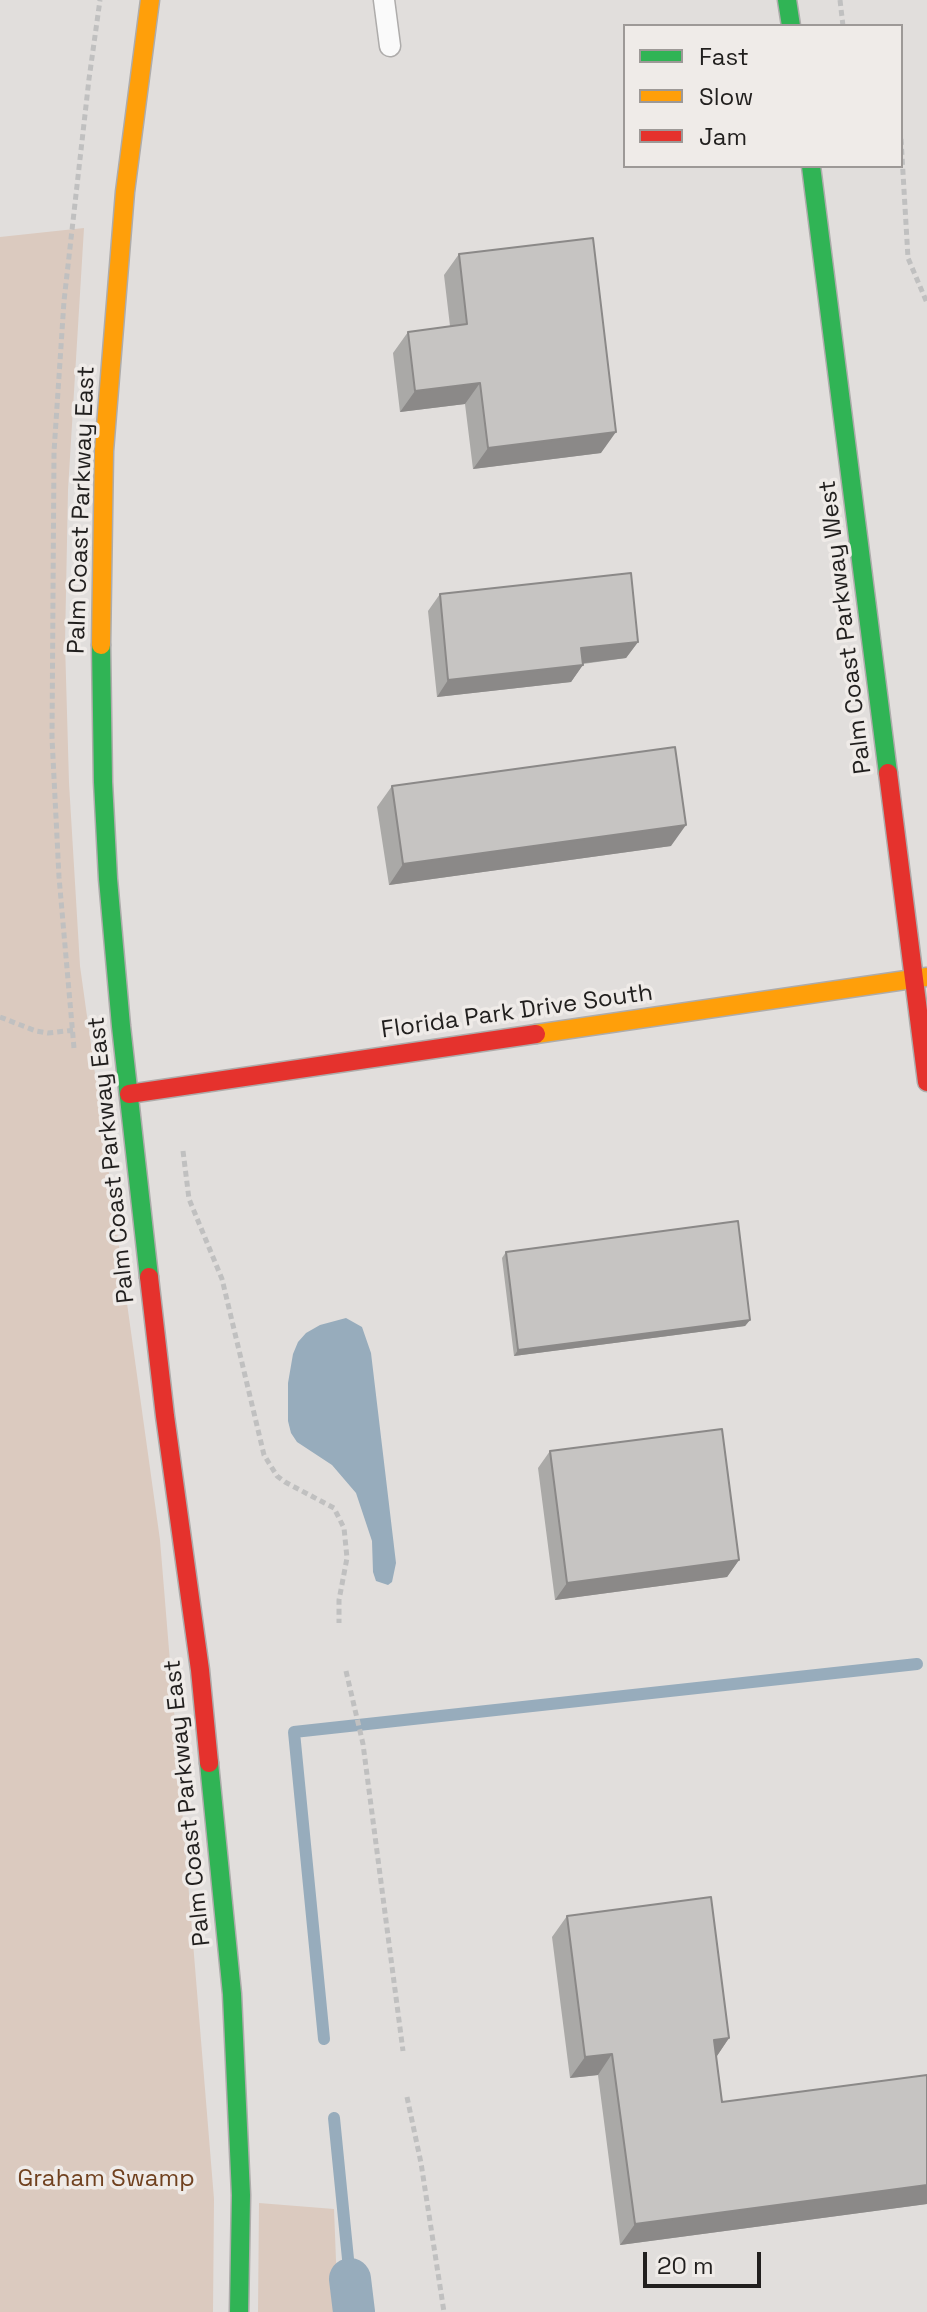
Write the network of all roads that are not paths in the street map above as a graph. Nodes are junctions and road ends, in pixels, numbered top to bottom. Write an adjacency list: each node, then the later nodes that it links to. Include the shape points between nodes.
1 (150, 0): 9 (main road, Palm Coast Parkway East, via 117,276 100,592 108,879)
2 (384, 0): 5 (lane)
3 (787, 0): 4 (main road)
4 (791, 24)
5 (390, 46)
6 (811, 168): 7 (main road, Palm Coast Parkway West)
7 (920, 978): 8 (main road, Palm Coast Parkway West); 9 (main road, Florida Park Drive South)
8 (927, 1082)
9 (129, 1094): 10 (main road, Palm Coast Parkway East, via 200,1670 232,1994 241,2195)
10 (239, 2312)

